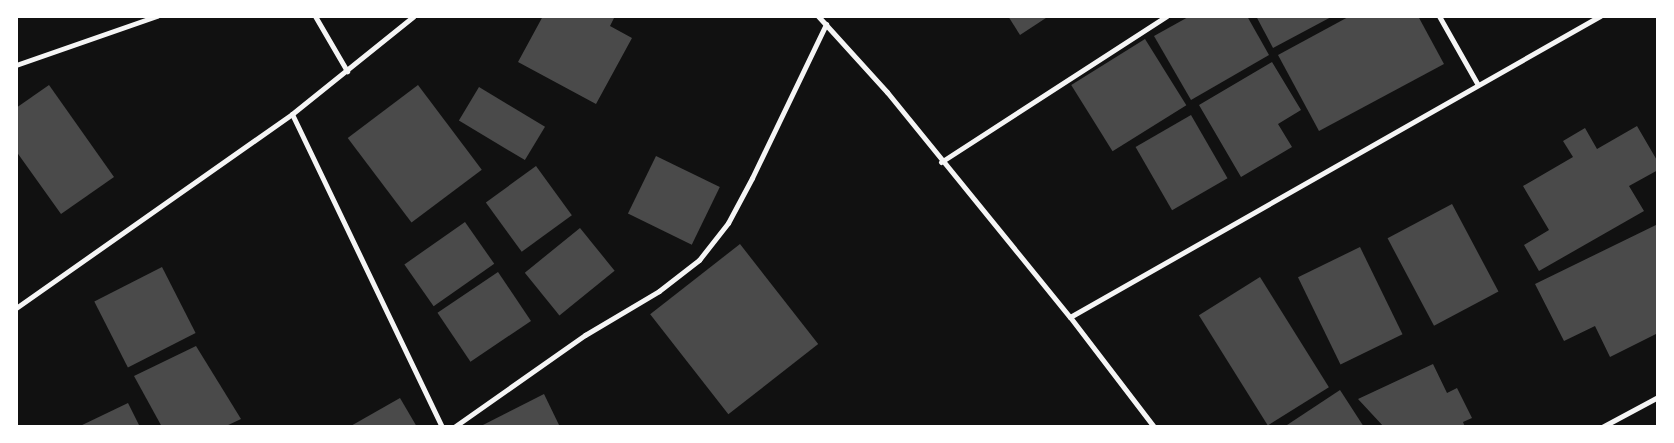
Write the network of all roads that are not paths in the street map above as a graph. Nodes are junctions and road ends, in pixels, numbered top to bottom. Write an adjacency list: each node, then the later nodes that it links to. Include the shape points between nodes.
1 (157, 16): 9 (street)
2 (316, 16): 10 (street)
3 (414, 16): 10 (street)
4 (818, 16): 8 (street)
5 (1168, 16): 13 (street)
6 (1439, 16): 11 (street)
7 (1600, 16): 11 (street)
8 (826, 24): 13 (street, via 887,92); 18 (street, via 748,186 728,223 699,260 659,291 584,335)
9 (16, 65)
10 (347, 71): 12 (street)
11 (1478, 86): 15 (street)
12 (292, 114): 14 (street); 17 (street)
13 (941, 162): 15 (street)
14 (16, 308)
15 (1070, 317): 19 (street)
16 (1658, 397): 20 (street)
17 (442, 427)
18 (454, 427)
19 (1154, 427)
20 (1602, 427)

